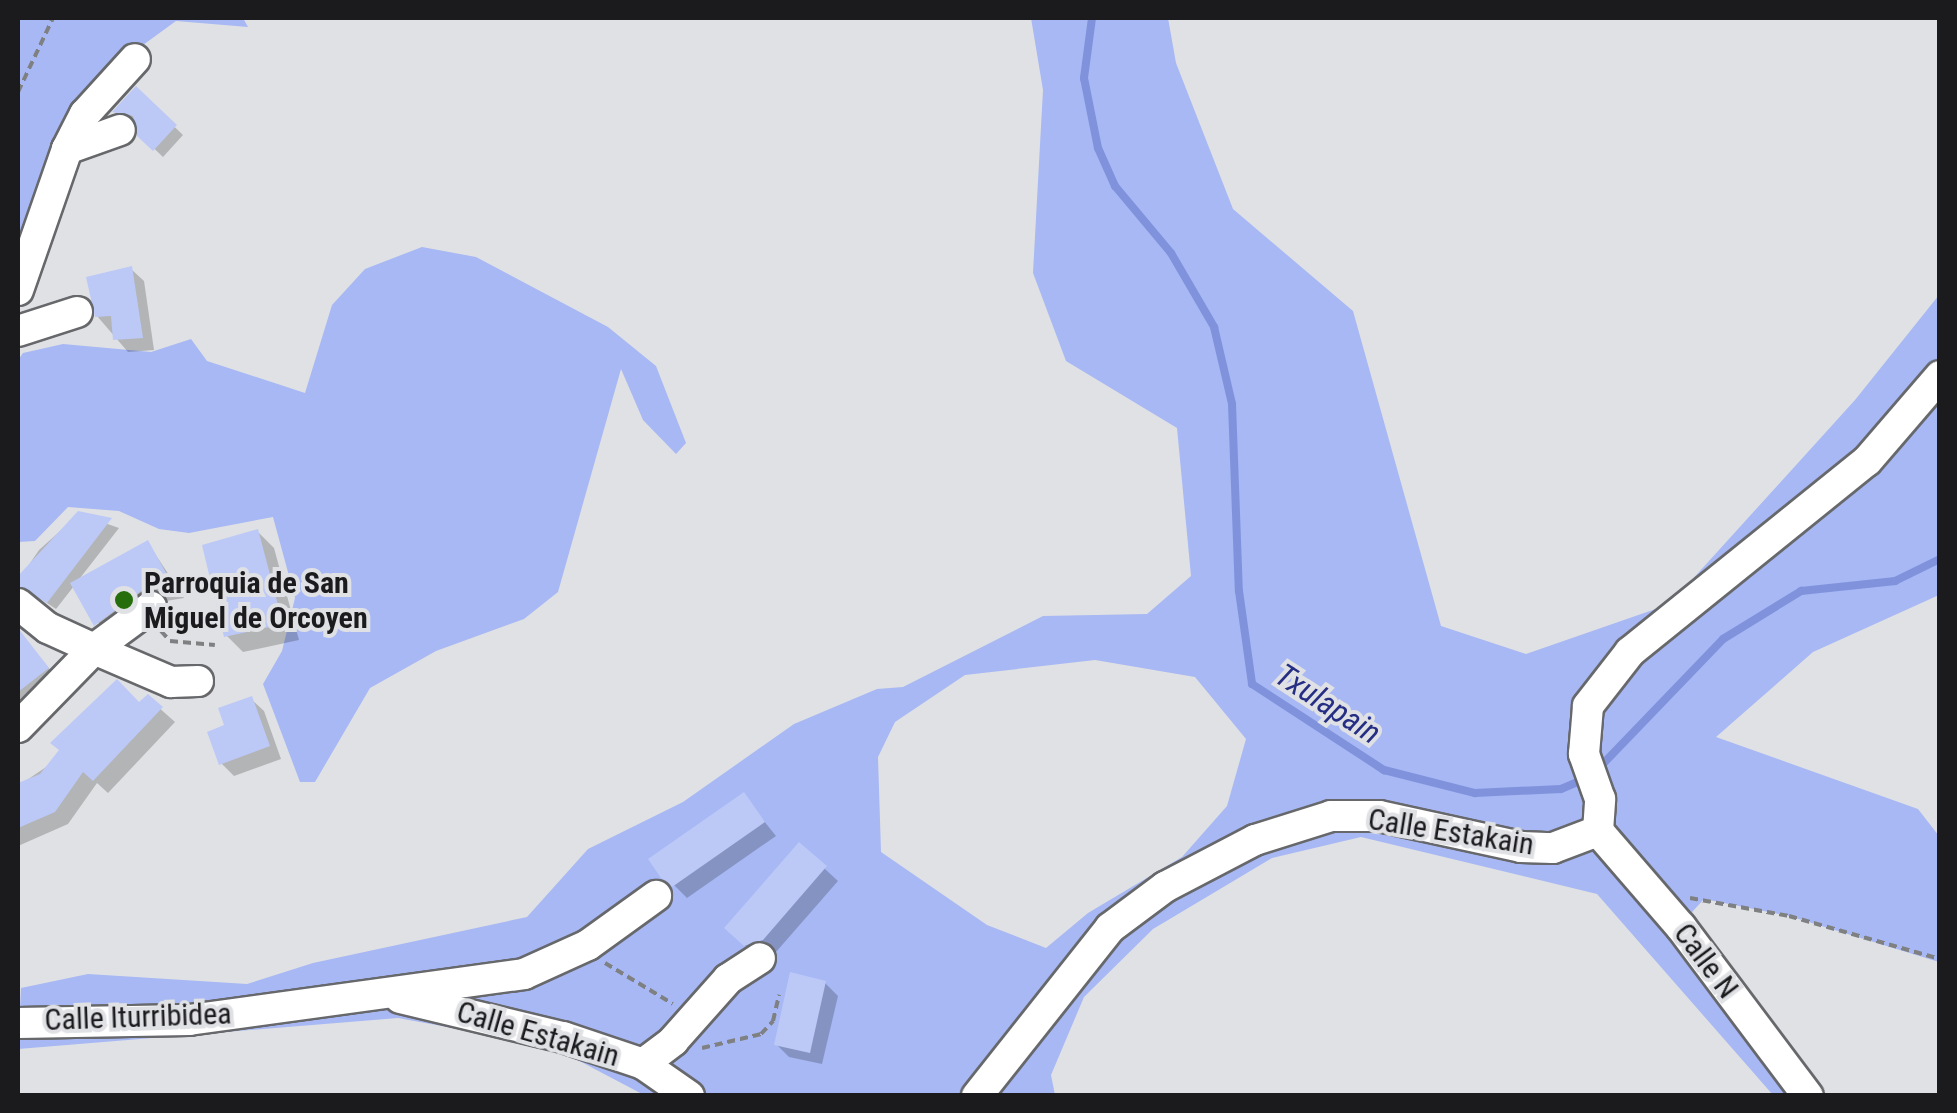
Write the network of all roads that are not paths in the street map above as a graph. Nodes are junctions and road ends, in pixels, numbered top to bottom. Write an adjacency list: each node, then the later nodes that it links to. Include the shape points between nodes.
1 (135, 59): 3 (street, via 86,114)
2 (120, 130): 3 (street)
3 (67, 149): 4 (street)
4 (20, 284)
5 (78, 312): 6 (street)
6 (18, 331)
7 (1940, 376): 13 (street, via 1867,462 1630,652 1588,706 1584,754 1600,800)
8 (18, 604): 10 (street, via 48,628)
9 (151, 608): 10 (street)
10 (94, 648): 11 (street, via 158,678); 12 (street)
11 (198, 681)
12 (18, 727)
13 (1598, 831): 20 (street, Calle Estakain, via 1553,848 1522,847 1426,824 1331,816 1255,840 1165,887 1110,928); 21 (street, Calle N)
14 (656, 896): 16 (street, Calle Iturribidea, via 588,945 524,974)
15 (760, 958): 18 (street)
16 (377, 994): 17 (street, Calle Iturribidea, via 189,1020); 18 (street, Calle Estakain, via 563,1037)
17 (18, 1023)
18 (643, 1064): 19 (street, Calle Estakain)
19 (689, 1096)
20 (977, 1096)
21 (1808, 1096)

